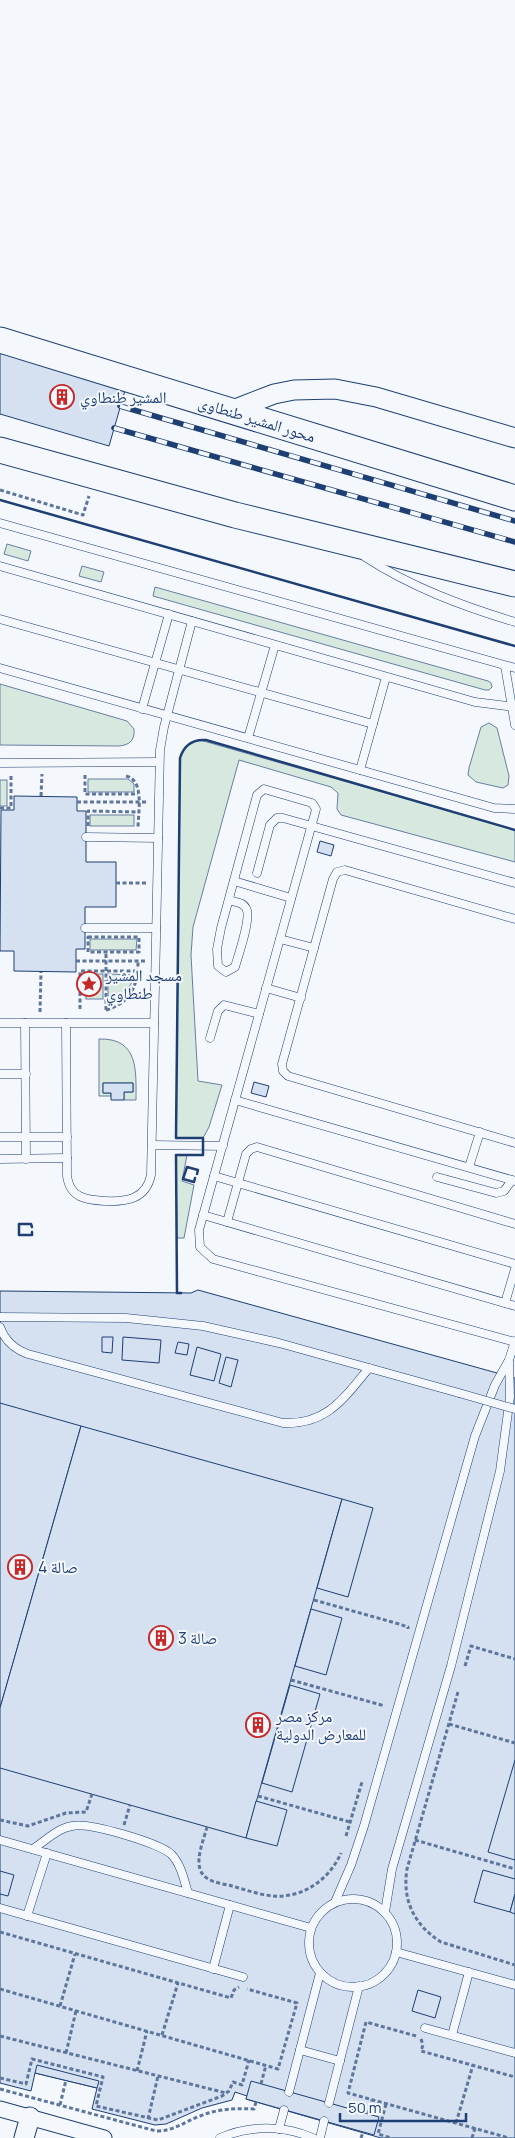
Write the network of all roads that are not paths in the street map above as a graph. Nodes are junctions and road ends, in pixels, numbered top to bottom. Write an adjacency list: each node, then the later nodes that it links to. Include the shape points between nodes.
1 (0, 340): 2 (highway, محور المشير طنطاوى)
2 (230, 411): 3 (street, via 274,394 335,389 376,397); 5 (highway, محور المشير طنطاوى)
3 (515, 438)
4 (0, 450): 7 (highway)
5 (515, 498)
6 (0, 523): 16 (lane)
7 (342, 542): 9 (highway); 13 (lane, via 423,589)
8 (0, 566): 10 (lane)
9 (515, 584)
10 (169, 614): 12 (lane); 15 (lane)
11 (0, 619): 15 (lane)
12 (192, 621): 14 (lane); 19 (lane)
13 (515, 622)
14 (275, 645): 20 (lane); 21 (lane)
15 (155, 663): 19 (lane); 23 (lane)
16 (505, 666): 18 (lane); 22 (lane)
17 (0, 668): 23 (lane)
18 (515, 668)
19 (179, 669): 21 (lane); 24 (lane)
20 (386, 676): 22 (lane, via 475,702); 25 (lane)
21 (261, 693): 25 (lane); 27 (lane)
22 (514, 707): 26 (lane)
23 (142, 709): 24 (lane)
24 (167, 716): 27 (lane); 28 (lane)
25 (373, 724): 30 (lane)
26 (515, 725)
27 (248, 738): 30 (lane)
28 (159, 762): 29 (lane); 34 (lane)
29 (0, 764)
30 (360, 770): 31 (lane, via 494,808)
31 (515, 809)
32 (311, 826): 35 (lane, via 284,818 272,822); 36 (lane, via 316,809 312,802 261,790); 37 (lane); 38 (lane)
33 (87, 833): 34 (lane)
34 (158, 838): 42 (lane)
35 (257, 873)
36 (234, 881): 38 (lane); 39 (lane)
37 (515, 883)
38 (291, 898): 43 (lane)
39 (229, 900): 39 (lane, via 217,956 218,966 226,972 235,967 248,915 246,907)
40 (515, 919): 44 (lane, via 341,870 333,879)
41 (85, 928): 42 (lane)
42 (156, 928): 51 (lane)
43 (280, 939): 44 (lane); 45 (lane)
44 (314, 948): 46 (lane)
45 (266, 988): 46 (lane); 47 (lane)
46 (301, 998): 56 (lane, via 282,1064 288,1076)
47 (259, 1014): 52 (lane, via 224,1005 218,1011); 55 (lane)
48 (0, 1023): 49 (lane)
49 (25, 1023): 50 (lane); 54 (lane)
50 (66, 1023): 51 (lane); 57 (lane)
51 (154, 1023): 61 (lane)
52 (210, 1038)
53 (0, 1074): 54 (lane)
54 (26, 1074): 59 (lane)
55 (235, 1100): 62 (lane); 66 (lane)
56 (480, 1132): 60 (lane); 66 (lane)
57 (67, 1136): 59 (lane); 64 (lane)
58 (0, 1137): 59 (lane)
59 (26, 1137): 63 (lane)
60 (515, 1143)
61 (152, 1145): 62 (lane); 64 (lane, via 150,1182 143,1193 132,1200 87,1200 77,1195 68,1181)
62 (222, 1146): 67 (lane)
63 (26, 1158): 64 (lane); 65 (lane)
64 (67, 1158)
65 (0, 1159)
66 (469, 1168): 69 (lane)
67 (214, 1176): 70 (lane); 71 (lane)
68 (436, 1178): 69 (lane, via 496,1193 504,1191)
69 (513, 1180)
70 (238, 1183): 72 (lane); 73 (lane, via 248,1151 257,1147); 74 (lane)
71 (203, 1215): 72 (lane); 80 (lane, via 198,1242 213,1259)
72 (227, 1222): 76 (lane)
73 (515, 1224)
74 (515, 1264)
75 (515, 1269): 76 (lane)
76 (505, 1303): 77 (lane)
77 (515, 1306)
78 (0, 1317): 82 (lane, via 126,1318 203,1326 254,1336)
79 (0, 1327): 82 (lane, via 13,1346 28,1354 283,1422 303,1422 332,1410)
80 (515, 1342): 81 (lane)
81 (509, 1360): 88 (lane, via 495,1385 473,1443 360,1839); 91 (lane, via 510,1398 500,1471 451,1666 392,1869)
82 (369, 1368): 83 (lane, bridge)
83 (515, 1409)
84 (0, 1840): 85 (lane)
85 (33, 1849): 86 (lane); 87 (lane, via 58,1831 87,1825 154,1844 167,1851 180,1868)
86 (47, 1853): 87 (lane); 92 (lane)
87 (188, 1893): 89 (lane)
88 (335, 1902): 91 (lane, via 361,1900); 93 (lane, via 320,1913)
89 (230, 1905): 93 (lane); 95 (lane)
90 (0, 1908): 92 (lane)
91 (385, 1912): 94 (lane, via 396,1935)
92 (26, 1916): 95 (lane)
93 (311, 1928): 97 (lane, via 309,1951)
94 (396, 1952): 96 (lane); 100 (lane, via 393,1962 379,1978)
95 (213, 1969): 98 (lane)
96 (469, 1972): 99 (lane); 102 (lane)
97 (320, 1973): 100 (lane, via 338,1984); 103 (lane)
98 (243, 1977)
99 (515, 1985)
100 (359, 1986): 105 (lane)
101 (425, 2028): 102 (lane)
102 (452, 2035): 104 (lane)
103 (300, 2050): 105 (lane); 106 (lane)
104 (515, 2053)
105 (340, 2061): 107 (lane)
106 (289, 2092)
107 (329, 2103)
108 (0, 2109): 110 (street)
109 (284, 2110): 112 (lane)
110 (30, 2117): 113 (street); 114 (street)
111 (324, 2121): 117 (lane)
112 (279, 2129): 115 (lane, via 245,2130); 116 (lane)
113 (24, 2138)
114 (104, 2138)
115 (220, 2138)
116 (313, 2138)
117 (320, 2138)

